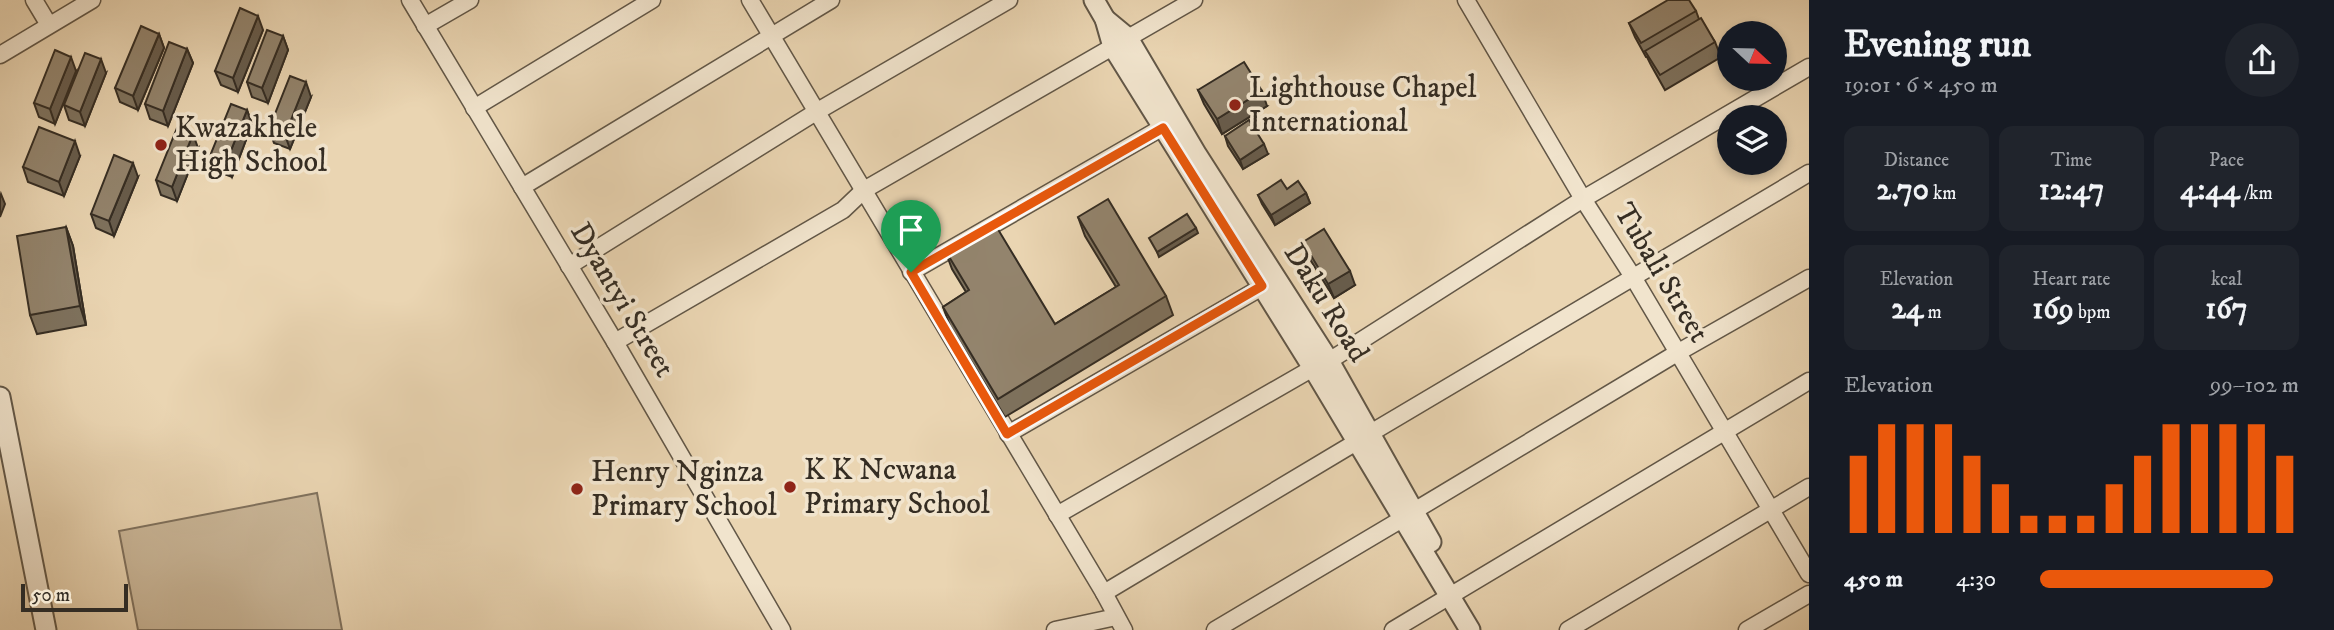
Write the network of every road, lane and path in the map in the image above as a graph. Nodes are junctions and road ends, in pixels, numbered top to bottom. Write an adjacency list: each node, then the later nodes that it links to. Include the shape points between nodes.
1 (34, 0): 12 (street)
2 (92, 0): 12 (street)
3 (410, 0): 13 (street, Dyantyi Street)
4 (470, 0): 13 (street)
5 (652, 0): 18 (street)
6 (750, 0): 14 (street)
7 (831, 0): 14 (street)
8 (1009, 0): 19 (street)
9 (1094, 0): 15 (street, Daku Road)
10 (1194, 0): 15 (street)
11 (1465, 0): 24 (street, Tubali Street)
12 (50, 25): 16 (street)
13 (425, 26): 18 (street, Dyantyi Street)
14 (771, 35): 19 (street); 22 (street)
15 (1121, 43): 20 (street, Daku Road); 23 (street); 32 (street, Daku Road, via 1197,155)
16 (0, 55)
17 (1809, 67): 24 (street)
18 (474, 108): 22 (street, Dyantyi Street)
19 (816, 112): 23 (street); 25 (street)
20 (1163, 128): 26 (street); 29 (street, Daku Road)
21 (1809, 173): 27 (street)
22 (522, 187): 25 (street, Dyantyi Street)
23 (864, 190): 26 (street); 30 (street, via 843,210)
24 (1583, 199): 27 (street, Tubali Street); 32 (street)
25 (569, 266): 30 (street, Dyantyi Street)
26 (911, 272): 36 (street)
27 (1633, 277): 31 (street, Tubali Street); 37 (street)
28 (1809, 278): 31 (street)
29 (1262, 286): 32 (street, Daku Road); 36 (street)
30 (615, 342): 48 (street, Dyantyi Street)
31 (1678, 353): 35 (street, Tubali Street); 41 (street)
32 (1321, 364): 37 (street, Daku Road); 40 (street)
33 (1809, 381): 35 (street)
34 (0, 397): 47 (street)
35 (1724, 431): 39 (street, Tubali Street); 44 (street)
36 (1007, 434): 40 (street)
37 (1364, 438): 41 (street, Daku Road); 43 (street)
38 (1809, 487): 39 (street)
39 (1771, 510): 42 (street, Tubali Street); 54 (street)
40 (1057, 515): 43 (street)
41 (1408, 515): 44 (street, Daku Road); 50 (street)
42 (1809, 574)
43 (1104, 593): 46 (street)
44 (1454, 594): 51 (street); 52 (street, Daku Road); 53 (street, Daku Road)
45 (1809, 594): 55 (street)
46 (1120, 623): 49 (street)
47 (46, 630)
48 (782, 630)
49 (1055, 630)
50 (1215, 630)
51 (1393, 630)
52 (1470, 630)
53 (1482, 630)
54 (1569, 630)
55 (1746, 630)

